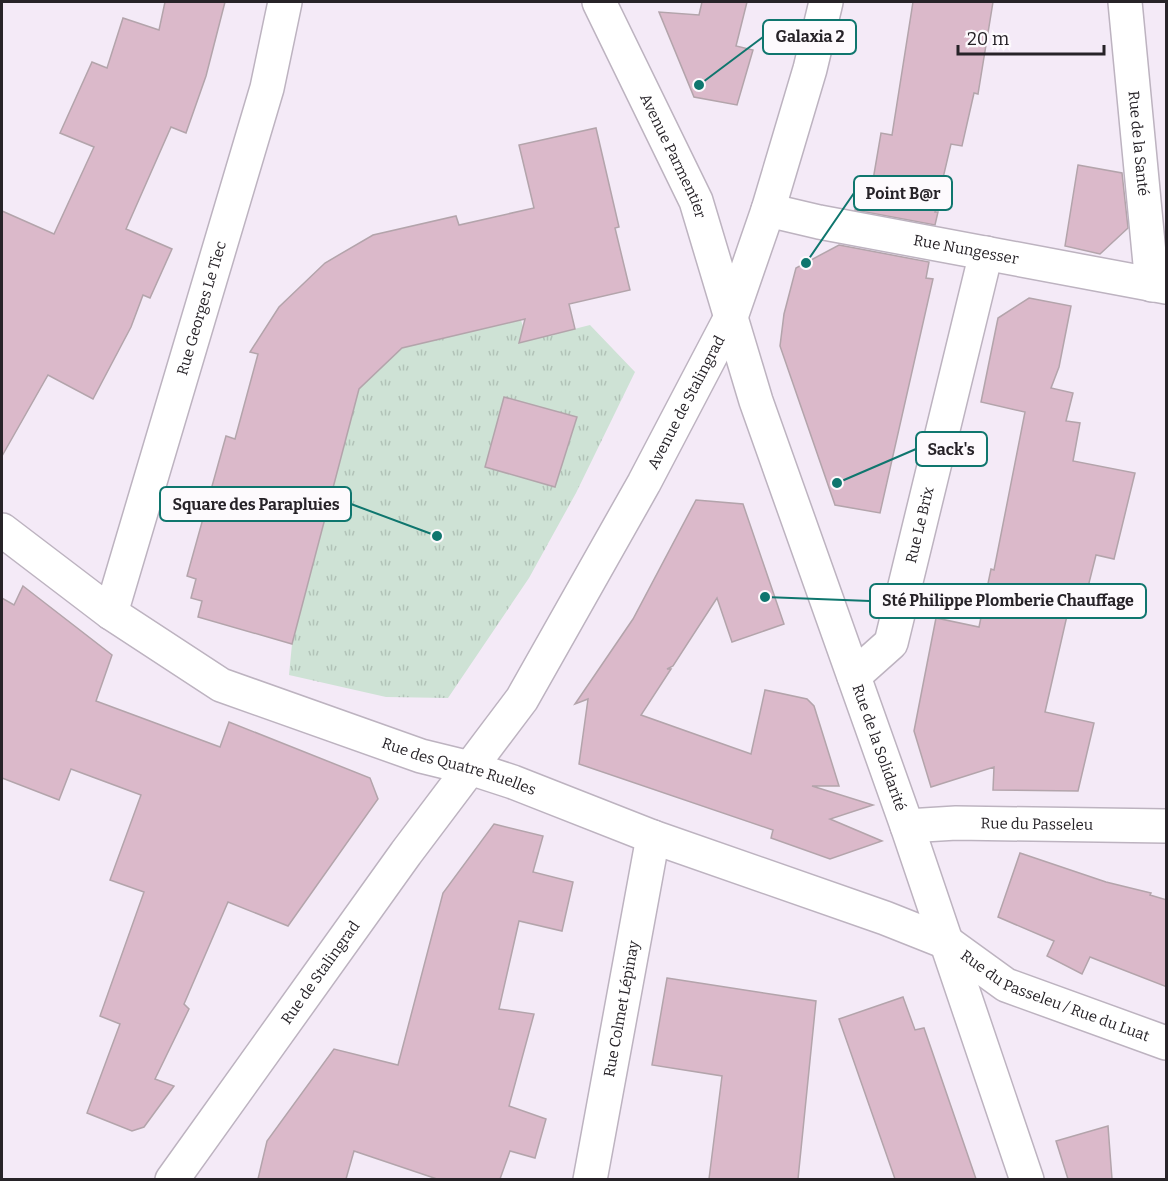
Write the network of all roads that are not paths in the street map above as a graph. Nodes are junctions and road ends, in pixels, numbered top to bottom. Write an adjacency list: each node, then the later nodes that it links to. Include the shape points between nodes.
1 (285, 2): 10 (street, Rue Georges Le Tiec, via 267,88)
2 (599, 2): 8 (street, Avenue Parmentier, via 696,201)
3 (826, 2): 5 (street, Avenue de Stalingrad)
4 (1125, 2): 7 (street, Rue de la Santé)
5 (768, 210): 6 (street, Rue Nungesser); 8 (street, Avenue de Stalingrad)
6 (986, 253): 7 (street, Rue Nungesser); 11 (street, Rue Le Brix, via 891,643)
7 (1159, 286)
8 (731, 317): 11 (street, Rue de la Solidarité, via 756,401); 12 (street, Avenue de Stalingrad, via 644,483 527,689)
9 (2, 530): 10 (street, Rue des Quatre Ruelles)
10 (111, 613): 12 (street, Rue des Quatre Ruelles, via 221,685 421,756)
11 (854, 676): 13 (street, Rue de la Solidarité)
12 (470, 768): 15 (street, Rue des Quatre Ruelles); 18 (street, Rue de Stalingrad)
13 (907, 826): 14 (street, Rue du Passeleu); 16 (street, Rue de la Solidarité)
14 (1167, 826)
15 (653, 837): 16 (street, Rue des Quatre Ruelles); 19 (street, Rue Colmet Lépinay)
16 (948, 943): 17 (street, Rue du Passeleu / Rue du Luat, via 1006,985); 20 (street, Rue de la Solidarité)
17 (1167, 1043)
18 (172, 1179)
19 (590, 1179)
20 (1027, 1179)

